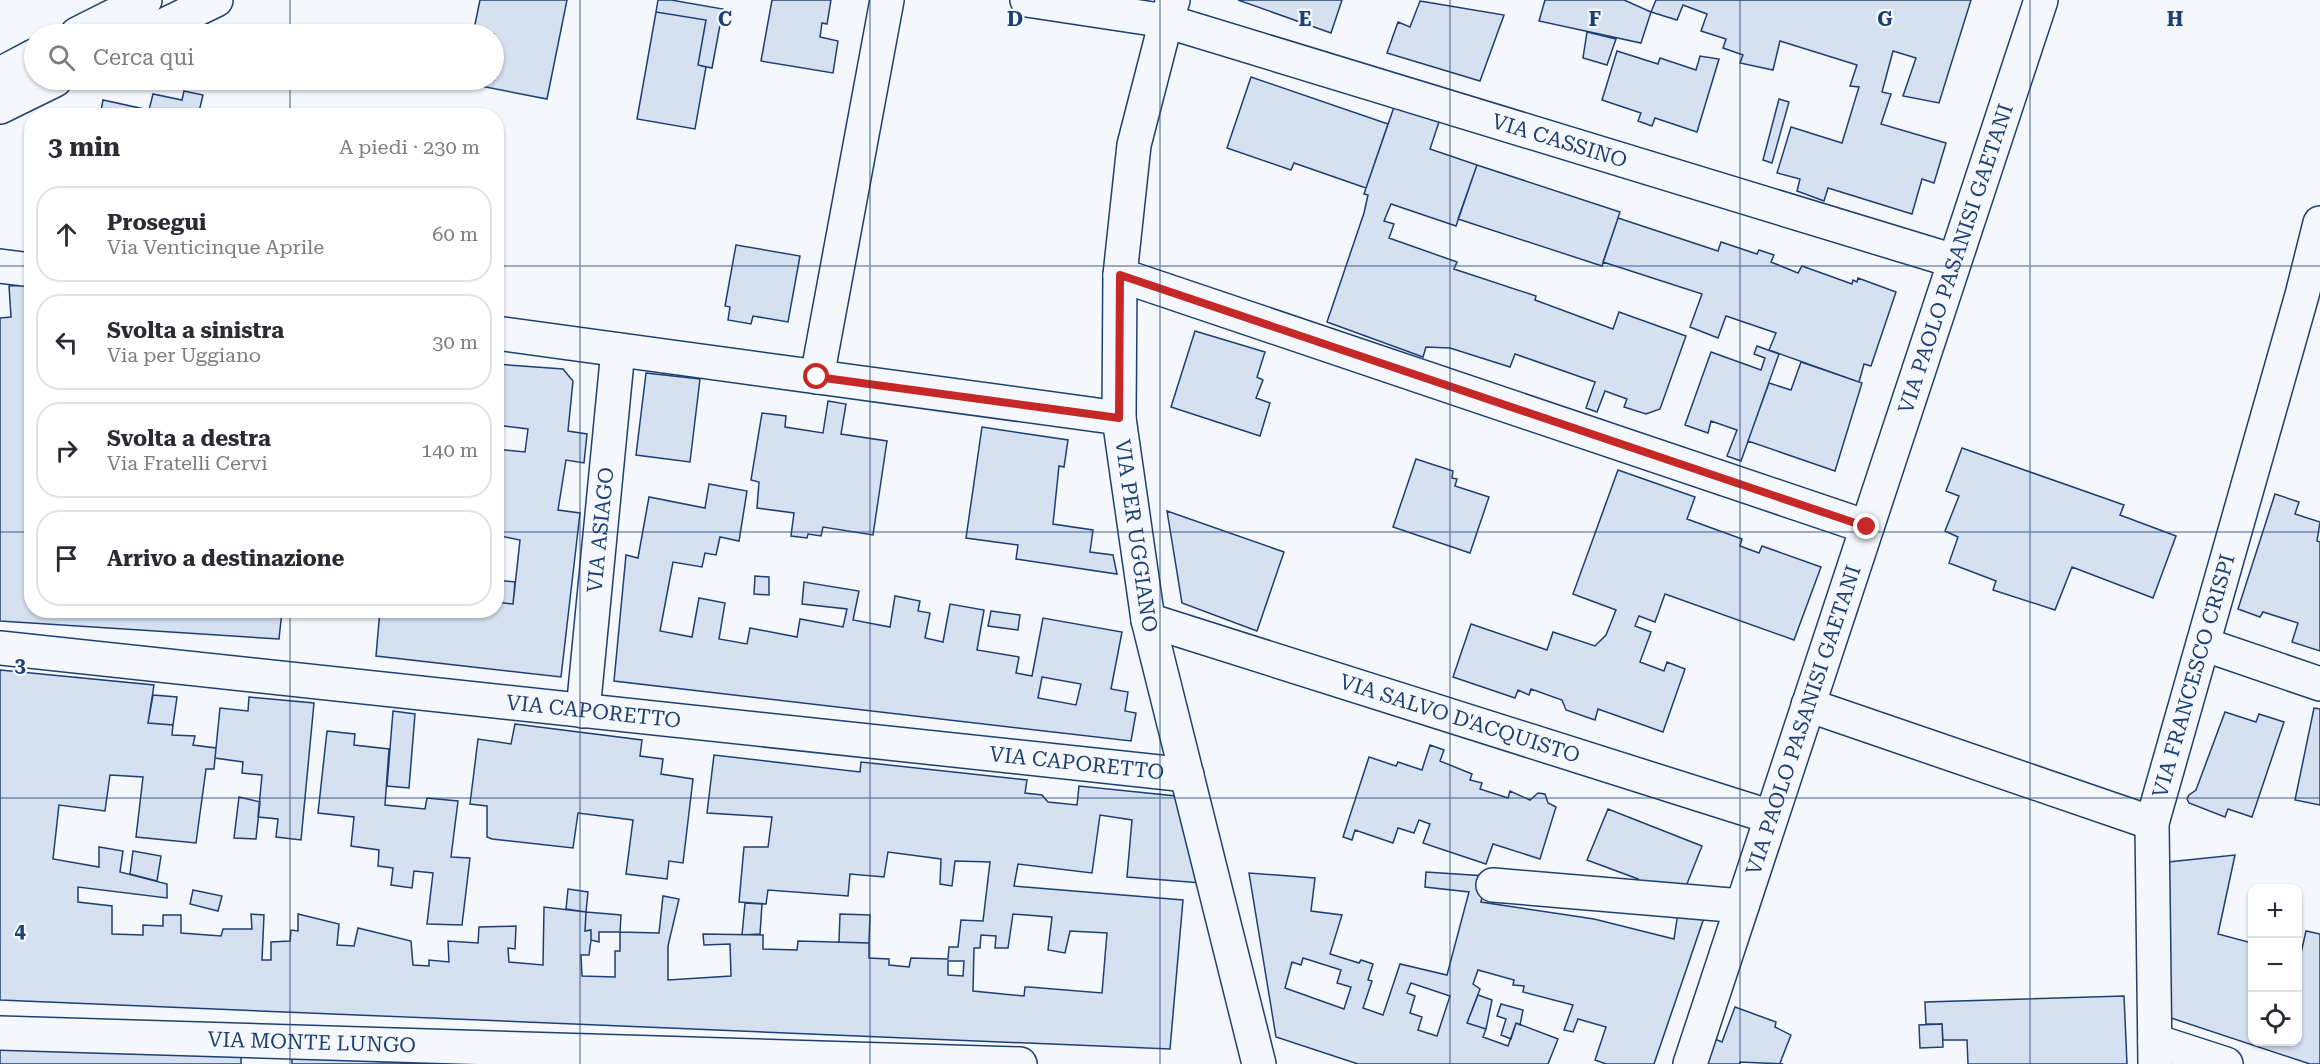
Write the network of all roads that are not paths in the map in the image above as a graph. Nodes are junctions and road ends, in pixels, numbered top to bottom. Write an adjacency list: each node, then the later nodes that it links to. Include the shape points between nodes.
1 (145, 0): 7 (street)
2 (216, 0): 8 (street)
3 (887, 0): 21 (street)
4 (1027, 0): 6 (street, VIA CASSINO)
5 (2036, 1): 14 (street, VIA PAOLO PASANISI GAETANI)
6 (1169, 11): 14 (street, VIA CASSINO); 17 (street, VIA PER UGGIANO, via 1134,145)
7 (97, 24)
8 (167, 24)
9 (24, 61): 10 (street)
10 (0, 74)
11 (35, 90): 12 (street)
12 (0, 107)
13 (2320, 224): 18 (street, VIA FRANCESCO CRISPI)
14 (1954, 261): 23 (street, VIA PAOLO PASANISI GAETANI)
15 (0, 266): 16 (street)
16 (24, 269)
17 (1120, 275): 22 (street, VIA PER UGGIANO); 23 (street)
18 (2311, 298): 25 (street, VIA FRANCESCO CRISPI)
19 (504, 334): 20 (street)
20 (618, 350): 21 (street); 29 (street, VIA ASIAGO)
21 (817, 377): 22 (street)
22 (1119, 418): 24 (street, VIA PER UGGIANO)
23 (1867, 527): 28 (street, VIA PAOLO PASANISI GAETANI)
24 (1148, 620): 30 (street, VIA PER UGGIANO); 31 (street, VIA SALVO D'ACQUISTO)
25 (2203, 644): 27 (street); 32 (street, VIA FRANCESCO CRISPI)
26 (0, 648): 29 (street, VIA CAPORETTO)
27 (2320, 684)
28 (1808, 705): 31 (street, VIA PAOLO PASANISI GAETANI); 32 (street)
29 (583, 711): 30 (street, VIA CAPORETTO)
30 (1187, 775): 39 (street, VIA PER UGGIANO)
31 (1771, 817): 34 (street, VIA PAOLO PASANISI GAETANI)
32 (2152, 823): 36 (street, VIA FRANCESCO CRISPI)
33 (1493, 885): 34 (street)
34 (1742, 906): 40 (street, VIA PAOLO PASANISI GAETANI)
35 (0, 1033): 37 (street, VIA MONTE LUNGO)
36 (2155, 1052): 41 (street)
37 (282, 1053): 38 (street, VIA MONTE LUNGO)
38 (1020, 1064)
39 (1259, 1064)
40 (1690, 1064)
41 (2226, 1064)

